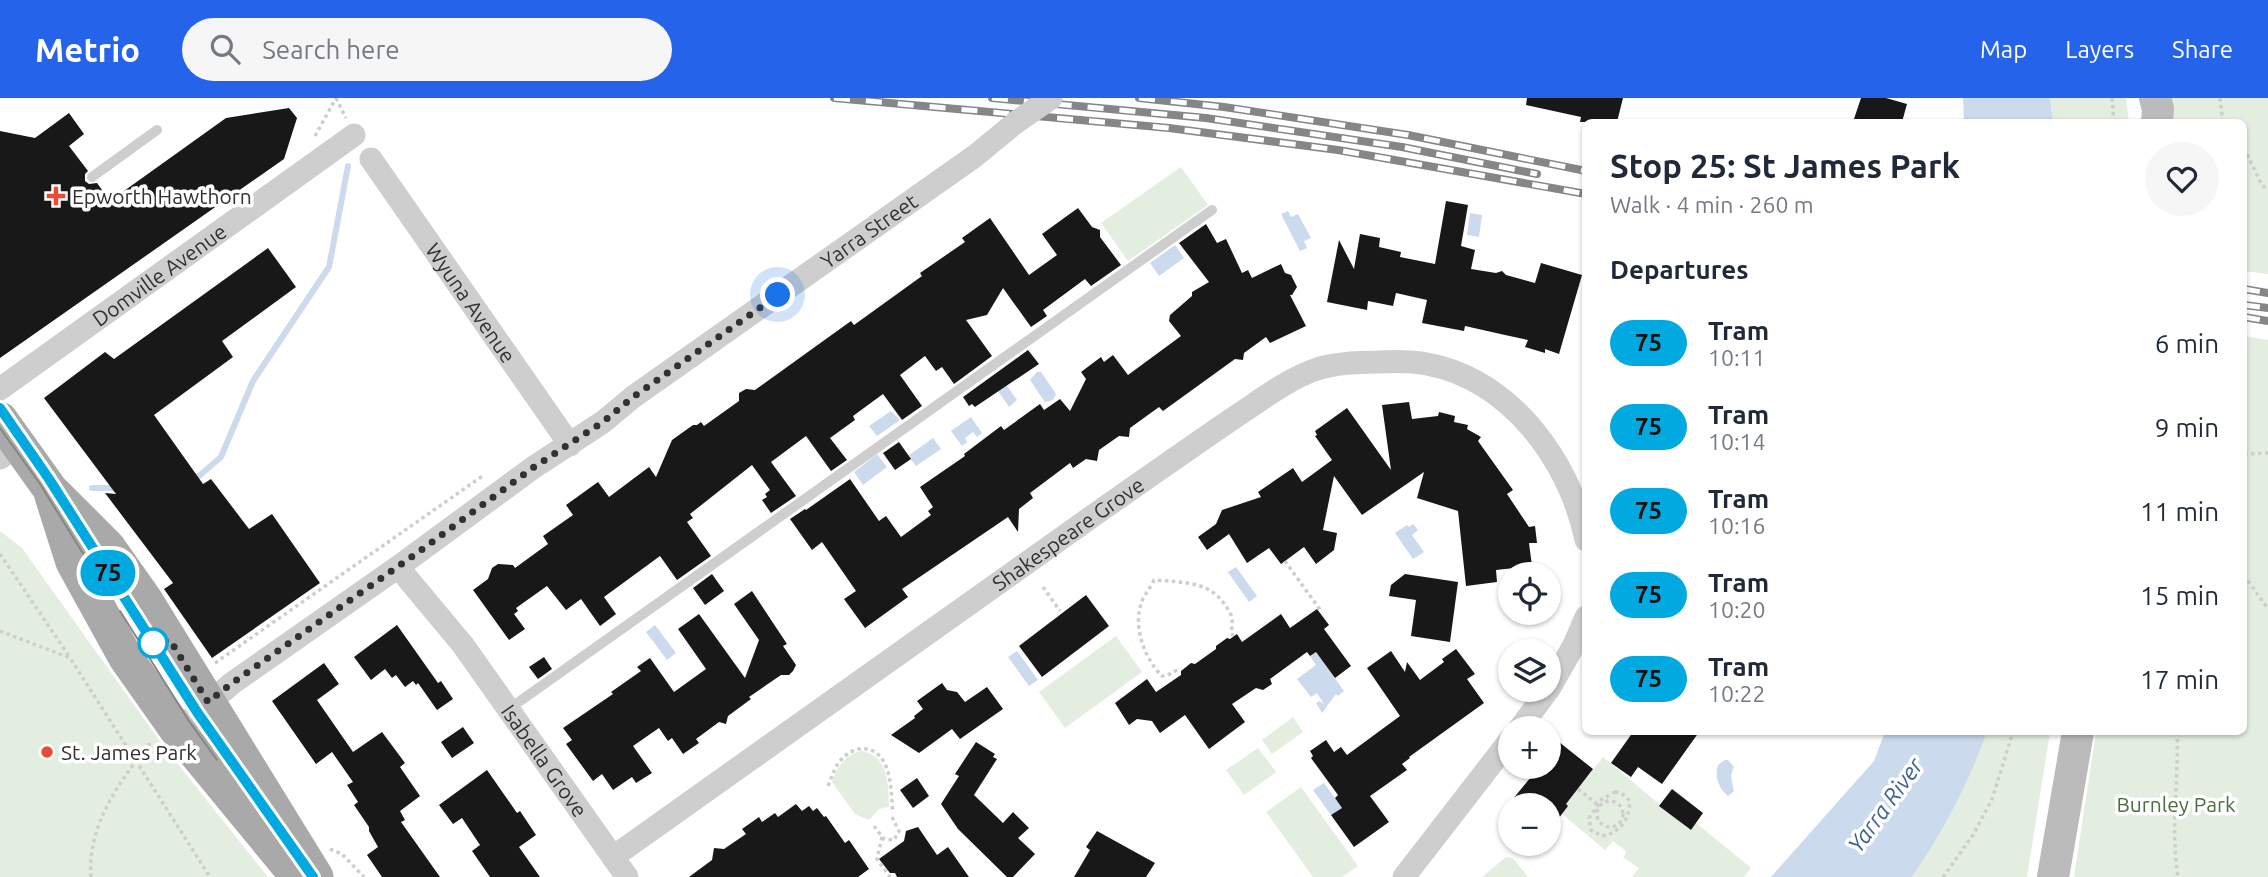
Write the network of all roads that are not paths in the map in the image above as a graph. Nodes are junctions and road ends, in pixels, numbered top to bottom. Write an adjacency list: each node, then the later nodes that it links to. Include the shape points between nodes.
1 (1051, 98): 11 (street, Yarra Street, bridge)
2 (2155, 98): 3 (main road)
3 (2157, 119)
4 (157, 130): 7 (lane)
5 (354, 135): 9 (street, Domville Avenue)
6 (371, 159): 11 (street, Wyuna Avenue)
7 (92, 177)
8 (1212, 210): 18 (lane)
9 (0, 388)
10 (6, 440): 12 (main road)
11 (570, 445): 14 (street, Yarra Street)
12 (50, 489): 17 (main road, via 108,547); 19 (main road, via 73,562)
13 (1582, 525): 22 (street, Shakespeare Grove, via 1575,499 1547,447 1521,416 1487,389 1427,364 1354,363 1320,368 1291,380 1211,433)
14 (406, 561): 17 (street, Yarra Street); 18 (street, Isabella Grove)
15 (1582, 626): 16 (street)
16 (1561, 668)
17 (208, 702): 19 (street, Yarra Street, via 190,721); 23 (main road)
18 (509, 709): 22 (street, Isabella Grove)
19 (168, 733): 24 (main road)
20 (2077, 735): 27 (main road)
21 (1498, 756): 26 (street)
22 (613, 858): 25 (street, Isabella Grove)
23 (320, 863)
24 (297, 877)
25 (627, 877)
26 (1404, 877)
27 (2053, 877)

